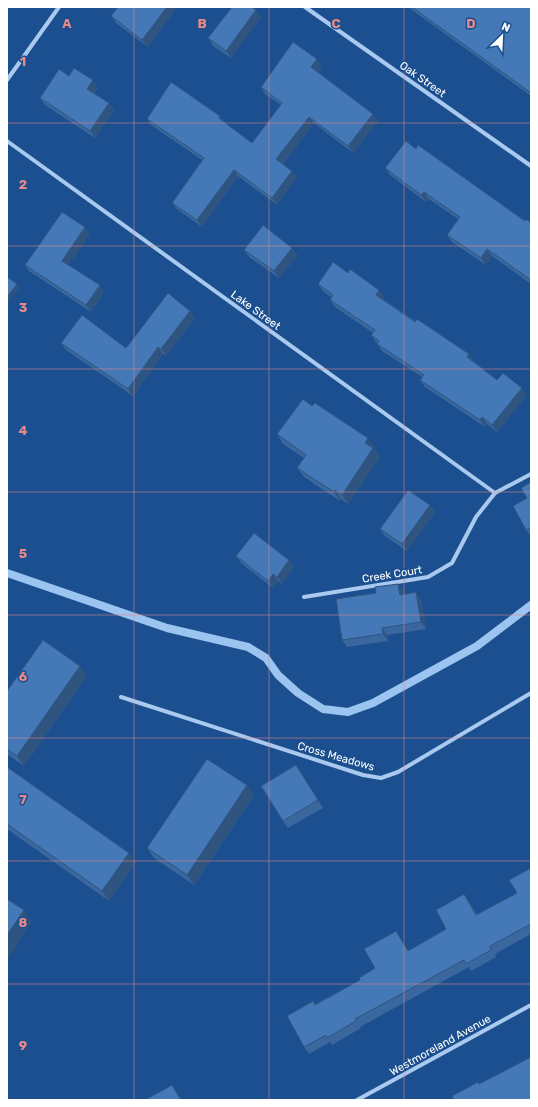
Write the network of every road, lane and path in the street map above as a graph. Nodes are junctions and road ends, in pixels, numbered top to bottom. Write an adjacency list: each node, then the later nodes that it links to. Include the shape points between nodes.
1 (59, 7): 3 (street)
2 (305, 7): 5 (street, Oak Street)
3 (7, 80)
4 (7, 141): 7 (street, Lake Street)
5 (531, 166)
6 (531, 474): 7 (street, Creek Court)
7 (495, 493): 8 (street, Creek Court, via 476,517 452,563 428,577)
8 (304, 597)
9 (531, 693): 10 (street, Cross Meadows, via 398,772 381,778 363,775)
10 (121, 697)
11 (531, 1005): 12 (street, Westmoreland Avenue)
12 (358, 1100)

